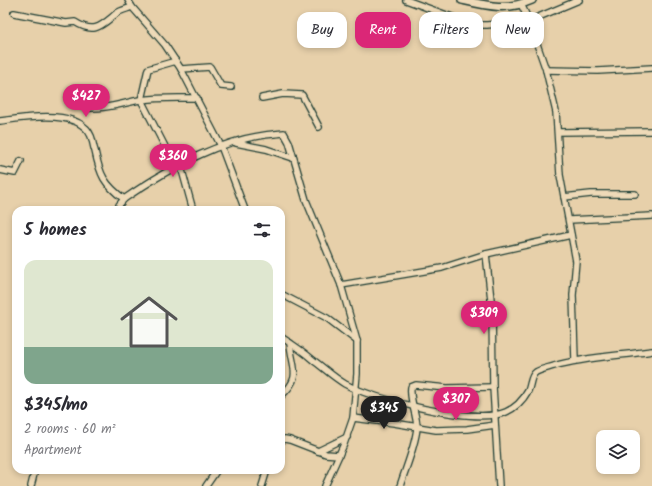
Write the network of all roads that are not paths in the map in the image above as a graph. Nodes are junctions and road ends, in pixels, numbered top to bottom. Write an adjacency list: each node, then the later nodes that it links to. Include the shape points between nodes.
1 (128, 0): 7 (street)
2 (406, 0): 11 (street, via 474,25)
3 (462, 0): 6 (street, via 504,7)
4 (532, 0): 6 (street)
5 (579, 0): 10 (street)
6 (521, 4): 8 (street)
7 (132, 7): 9 (street, via 118,12 100,27 92,28 85,28 75,22 66,23); 13 (street)
8 (525, 12)
9 (14, 13)
10 (544, 15)
11 (491, 25)
12 (538, 48): 16 (street)
13 (176, 61): 15 (street); 20 (street, via 148,69)
14 (652, 68): 16 (street)
15 (181, 69): 17 (street, via 210,67 221,86); 18 (street)
16 (546, 70): 25 (street)
17 (231, 86)
18 (197, 98): 20 (street); 27 (street)
19 (262, 98): 23 (street, via 283,94 302,95)
20 (141, 100): 21 (street, via 116,106); 30 (street)
21 (90, 108)
22 (0, 121): 34 (street, via 59,117 70,119 82,126 91,135 103,179)
23 (318, 127)
24 (652, 131): 25 (street)
25 (558, 132): 33 (street)
26 (234, 142): 27 (street); 28 (street); 28 (street, via 284,133)
27 (221, 146): 30 (street); 37 (street)
28 (293, 158): 42 (street, via 306,200)
29 (21, 161): 31 (street, via 15,173)
30 (178, 165): 34 (street); 36 (street)
31 (0, 170)
32 (634, 194): 33 (street)
33 (564, 197): 39 (street)
34 (124, 199): 35 (street)
35 (119, 206)
36 (192, 206)
37 (242, 206)
38 (652, 216): 39 (street)
39 (569, 220): 40 (street)
40 (571, 236): 41 (street); 48 (street, via 576,261 573,302)
41 (486, 254): 42 (street, via 442,268); 49 (street, via 492,309)
42 (341, 285): 45 (street)
43 (285, 299): 45 (street, via 327,318)
44 (285, 340): 46 (street)
45 (357, 341): 50 (street)
46 (290, 343): 50 (street, via 335,378); 51 (street, via 295,376 292,385)
47 (652, 351): 48 (street)
48 (575, 360): 53 (street, via 535,372 520,402 508,410)
49 (493, 387): 52 (street, via 413,386 411,395); 53 (street)
50 (355, 389): 52 (street); 54 (street)
51 (285, 392)
52 (414, 407): 53 (street, via 462,414); 56 (street)
53 (495, 414): 55 (street)
54 (353, 418): 56 (street); 57 (street)
55 (495, 425): 56 (street, via 452,430); 69 (street)
56 (417, 426): 68 (street)
57 (347, 437): 59 (street); 60 (street)
58 (285, 439): 59 (street)
59 (318, 451): 60 (street)
60 (339, 455): 67 (street)
61 (34, 474): 64 (street)
62 (215, 474): 65 (street)
63 (266, 474): 66 (street)
64 (31, 486)
65 (206, 486)
66 (262, 486)
67 (325, 486)
68 (400, 486)
69 (499, 486)

